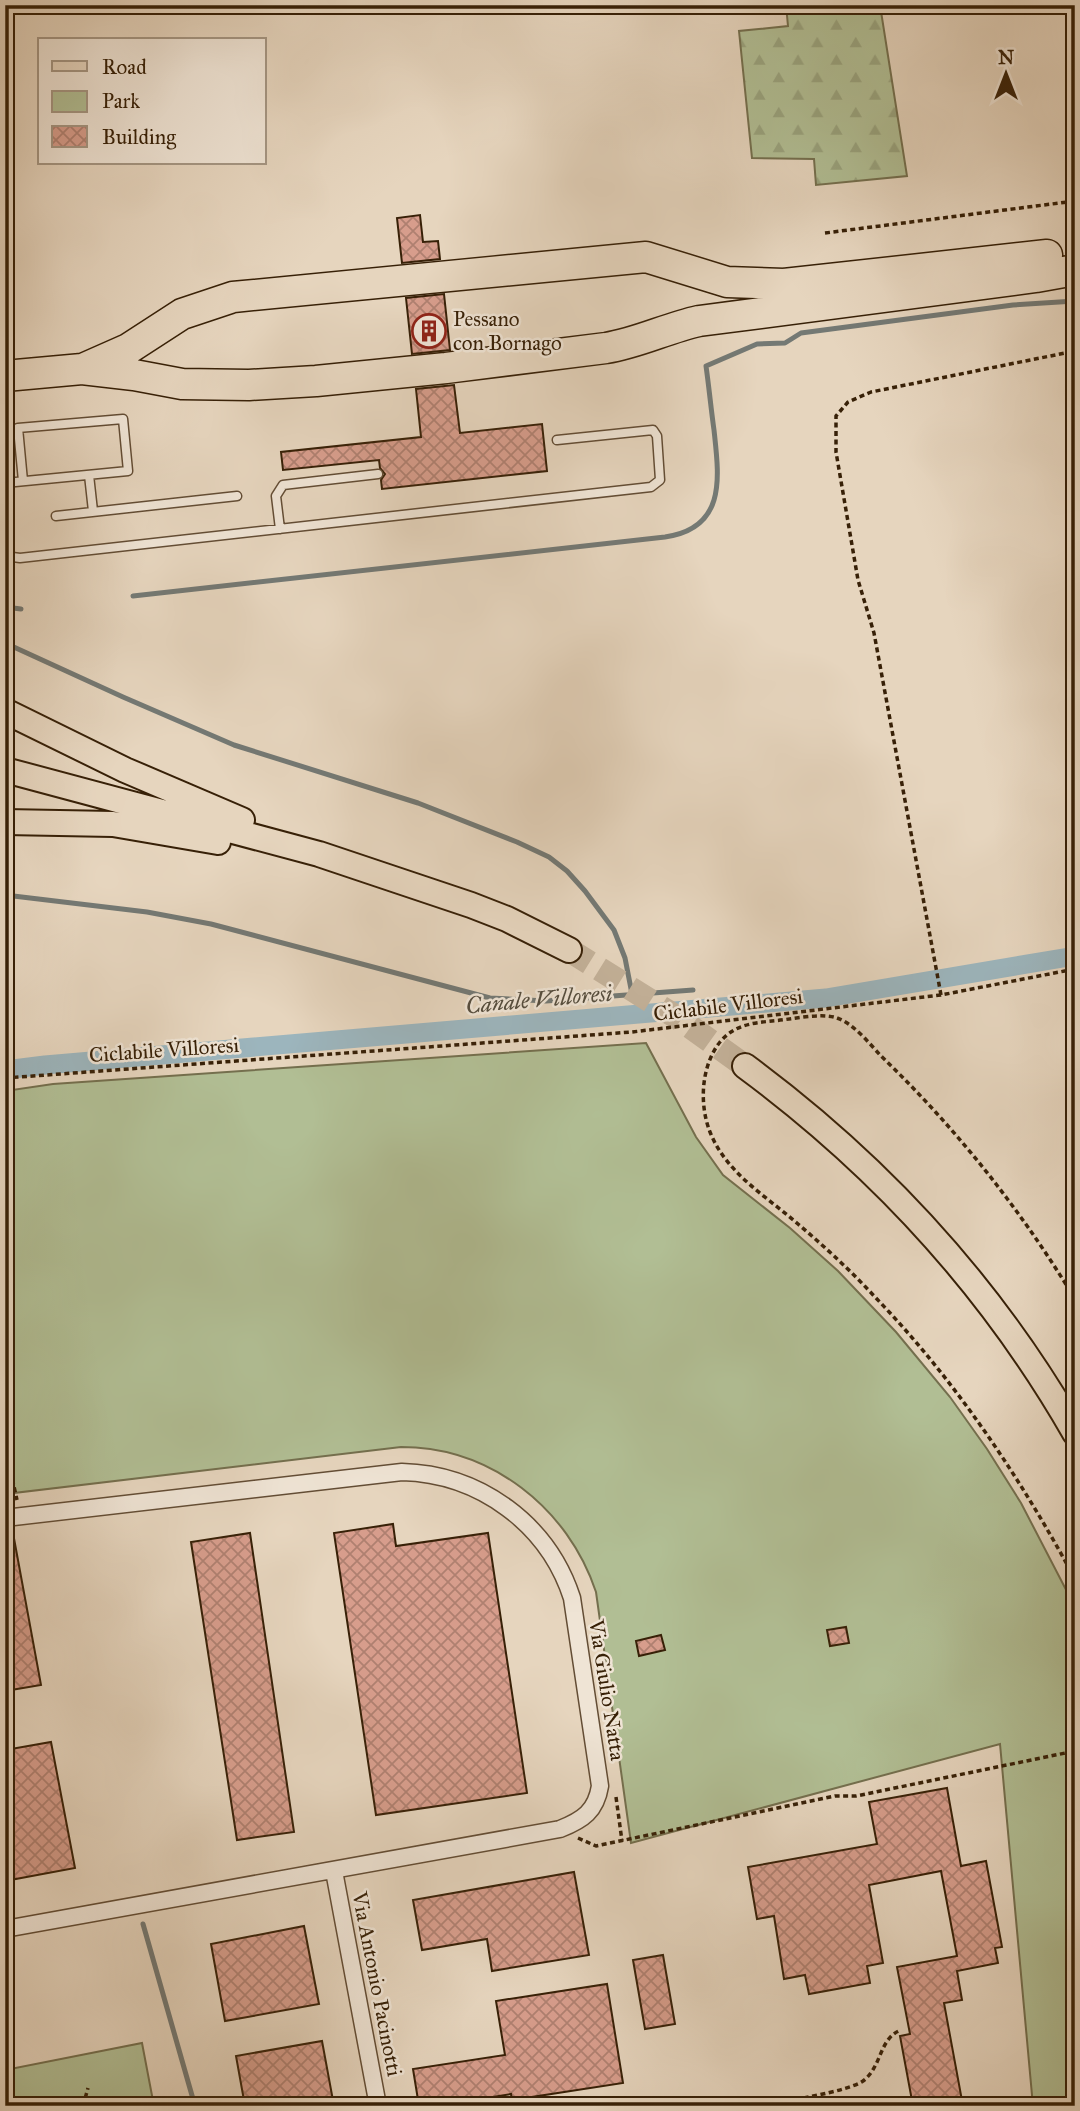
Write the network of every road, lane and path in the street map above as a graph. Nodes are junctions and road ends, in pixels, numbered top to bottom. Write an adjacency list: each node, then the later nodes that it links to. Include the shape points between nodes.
1 (1075, 201): 2 (path)
2 (825, 233)
3 (1072, 261): 5 (highway, via 1036,277 699,321 621,346 316,381 203,386); 5 (highway, via 783,284 727,282 646,257 233,297 182,314 128,349)
4 (1075, 351): 23 (path, via 871,392 848,402 836,416 836,452 856,567 874,633)
5 (82, 369): 6 (highway)
6 (5, 376)
7 (557, 440): 15 (lane, via 653,430 660,480 653,486)
8 (378, 474): 15 (lane, via 281,486 276,496)
9 (89, 475): 10 (lane); 10 (lane, via 128,471 123,419 18,428); 13 (lane)
10 (23, 481): 11 (lane)
11 (5, 482)
12 (237, 496): 13 (lane)
13 (93, 511): 14 (lane)
14 (56, 516)
15 (280, 529): 16 (lane)
16 (5, 556)
17 (5, 711): 20 (main road, via 125,770)
18 (5, 770): 20 (main road)
19 (5, 822): 20 (main road, via 113,824)
20 (319, 854): 21 (main road, via 483,909)
21 (569, 950)
22 (1075, 970): 23 (path, Ciclabile Villoresi)
23 (940, 994): 24 (path, Ciclabile Villoresi)
24 (835, 1008): 25 (path); 26 (path, Ciclabile Villoresi)
25 (837, 1018): 27 (path, via 753,1023); 30 (path, via 857,1032 950,1128 1017,1211)
26 (732, 1020): 27 (path); 29 (path, Ciclabile Villoresi, via 632,1032)
27 (733, 1029): 35 (path, via 711,1055 703,1095 706,1121 719,1150 746,1182 866,1287 930,1359 1006,1462)
28 (745, 1066): 31 (main road, via 835,1138 917,1218 1005,1325)
29 (5, 1078)
30 (1075, 1299)
31 (1075, 1433)
32 (5, 1446): 33 (path)
33 (17, 1503)
34 (5, 1518): 38 (street, Via Giulio Natta, via 402,1472 432,1474 484,1492 509,1507 535,1532 555,1560 572,1598 600,1786 596,1803 584,1819)
35 (1075, 1579)
36 (1075, 1751): 39 (path)
37 (614, 1786): 39 (path)
38 (560, 1829): 39 (path, via 596,1846); 40 (street, Via Giulio Natta)
39 (622, 1841)
40 (334, 1871): 41 (street, Via Giulio Natta); 45 (street, Via Antonio Pacinotti)
41 (5, 1929)
42 (901, 2030): 46 (path, via 888,2037 864,2080)
43 (88, 2088): 44 (path)
44 (83, 2106)
45 (379, 2106)
46 (762, 2106)

